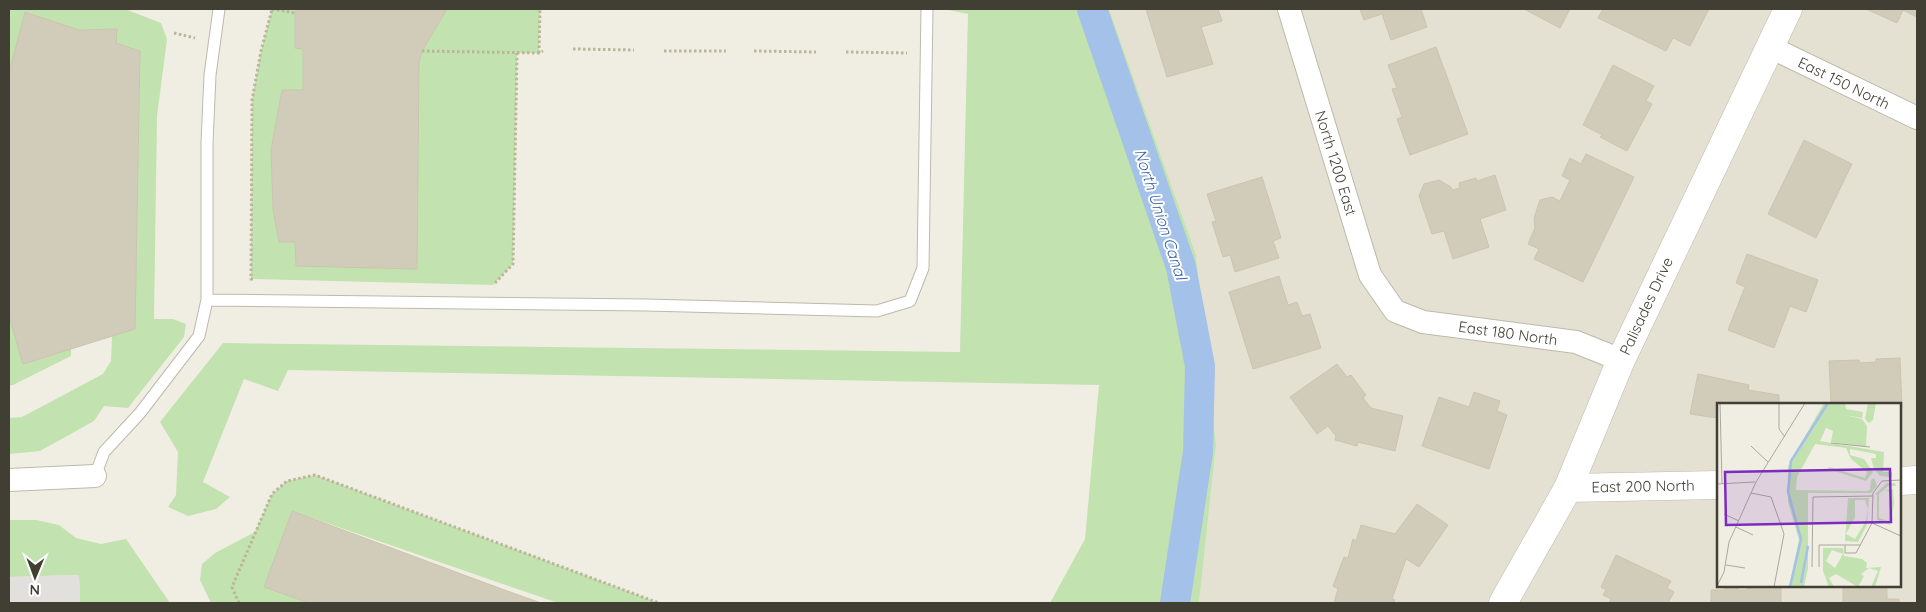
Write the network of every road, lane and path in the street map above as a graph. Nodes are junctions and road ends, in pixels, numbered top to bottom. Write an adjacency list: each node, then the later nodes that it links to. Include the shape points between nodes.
1 (219, 9): 24 (lane, via 210,74 207,144)
2 (272, 9): 7 (path); 22 (path, via 252,100 251,279)
3 (540, 9): 19 (path, via 541,52)
4 (927, 9): 24 (lane, via 923,268 910,301 867,311)
5 (1289, 9): 25 (street, North 1200 East, via 1370,275)
6 (1788, 9): 10 (street, Palisades Drive)
7 (295, 13)
8 (174, 33): 9 (path)
9 (198, 38)
10 (1770, 47): 21 (street, East 150 North); 26 (street, Palisades Drive)
11 (573, 50): 12 (path)
12 (634, 50)
13 (422, 51): 19 (path)
14 (664, 51): 15 (path)
15 (726, 51)
16 (754, 51): 17 (path)
17 (816, 52)
18 (846, 52): 20 (path)
19 (517, 53): 23 (path, via 513,264)
20 (908, 53)
21 (1917, 118)
22 (260, 280)
23 (493, 285)
24 (207, 300): 27 (lane, via 199,336 159,391 104,452)
25 (1395, 311): 26 (street, East 180 North, via 1423,322 1576,342)
26 (1620, 360): 32 (street, Palisades Drive)
27 (95, 476): 28 (street)
28 (9, 480)
29 (1917, 480): 30 (street)
30 (1901, 481)
31 (1717, 485): 32 (street, East 200 North)
32 (1568, 488): 35 (street, Palisades Drive)
33 (239, 603): 34 (path, via 232,587 272,494 287,481 315,475)
34 (659, 603)
35 (1503, 603)

